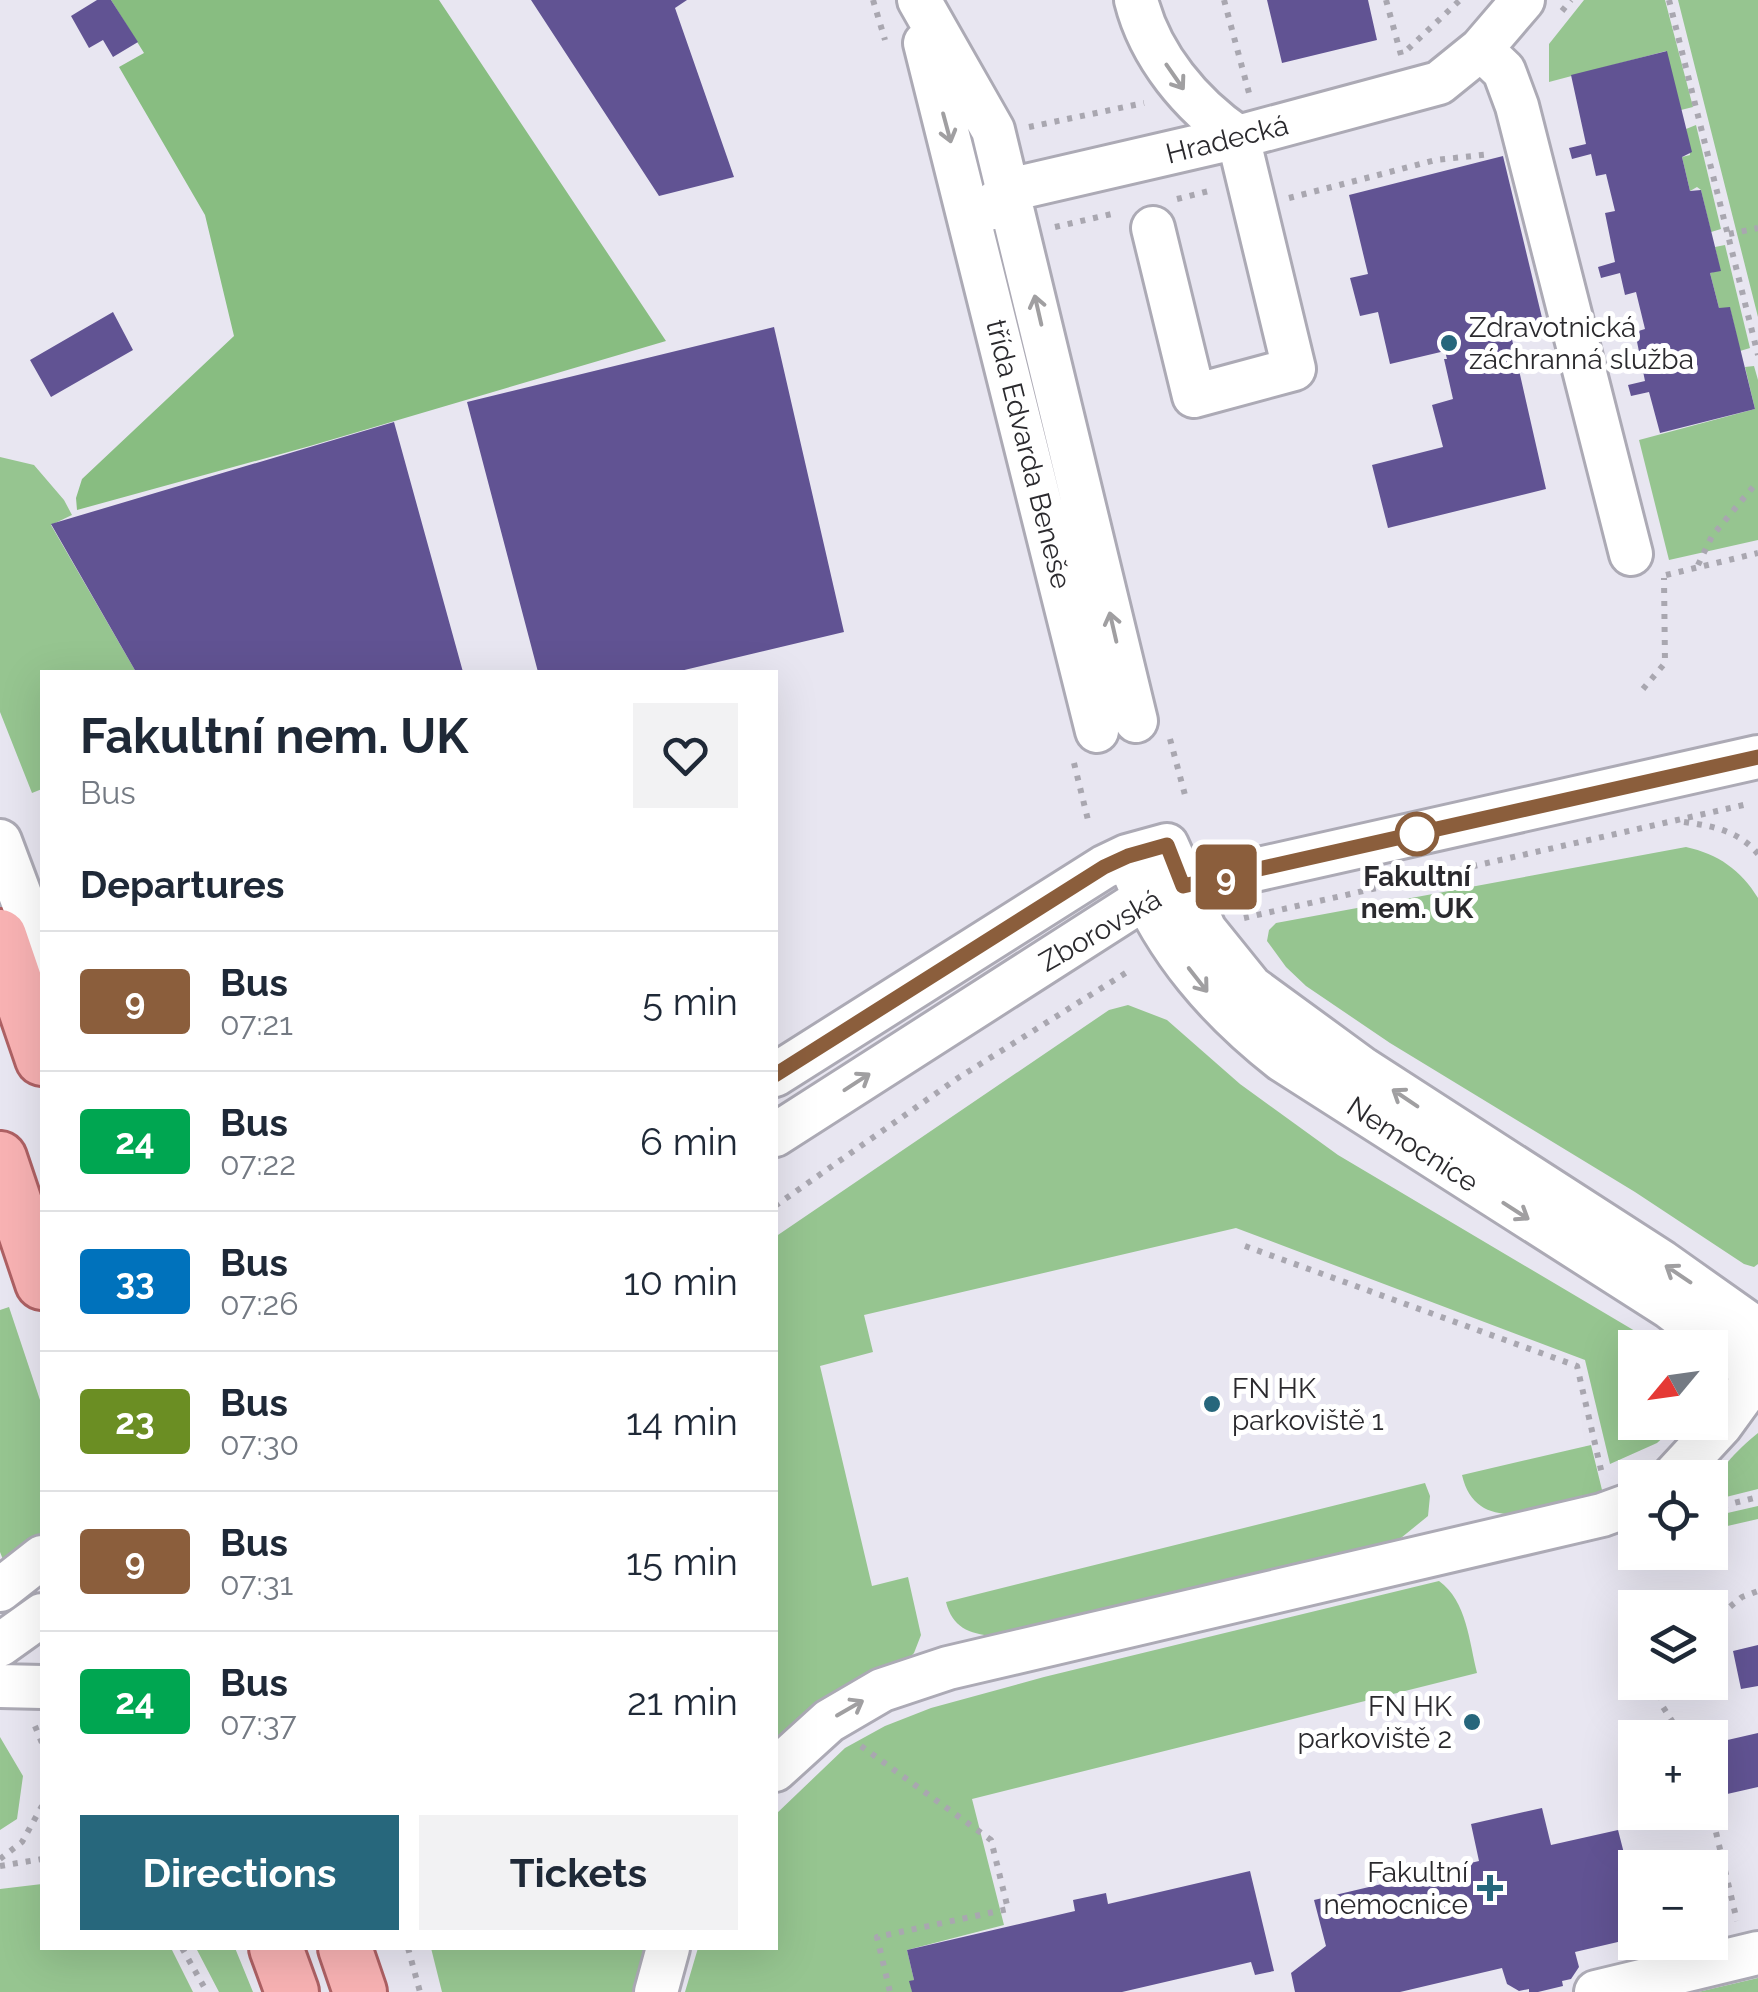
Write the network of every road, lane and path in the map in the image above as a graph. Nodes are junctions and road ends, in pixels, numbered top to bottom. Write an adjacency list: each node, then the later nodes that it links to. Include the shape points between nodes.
1 (916, 0): 14 (street, třída Edvarda Beneše, one-way to 14); 16 (street, třída Edvarda Beneše, via 993,130)
2 (1136, 0): 9 (street, one-way to 9, via 1155,48)
3 (1224, 0): 10 (path)
4 (1386, 0): 5 (path, via 1401,56)
5 (1460, 0)
6 (1523, 0): 8 (street, Hradecká)
7 (1669, 0): 21 (path)
8 (1481, 49): 12 (street, Hradecká, via 1439,83); 25 (street, via 1504,72 1517,106)
9 (1184, 90): 11 (path); 12 (street)
10 (1249, 93)
11 (1027, 127)
12 (1238, 137): 15 (street); 16 (street, Hradecká)
13 (1436, 160): 15 (path, via 1277,201 1271,176)
14 (960, 177): 16 (street); 18 (street, třída Edvarda Beneše)
15 (1248, 182): 17 (path); 17 (street, via 1294,369 1194,396)
16 (1008, 190): 18 (street); 18 (street, třída Edvarda Beneše, one-way to 16, via 1116,726)
17 (1150, 213): 20 (path)
18 (972, 225)
19 (1758, 228): 21 (path)
20 (1048, 229)
21 (1729, 234): 22 (path)
22 (1758, 354)
23 (1758, 481): 26 (path, via 1712,536)
24 (1758, 553): 26 (path)
25 (1631, 554)
26 (1698, 566): 27 (path, via 1664,575 1665,663)
27 (1643, 689)
28 (1758, 757): 34 (street, Zborovská)
29 (1758, 802): 30 (path)
30 (1678, 822): 33 (path, via 1714,826); 35 (path)
31 (0, 840): 37 (street)
32 (1147, 850): 34 (street, Nemocnice); 40 (street, Zborovská, via 1104,867)
33 (1756, 851)
34 (1164, 892): 41 (street, Zborovská, one-way to 34); 46 (street, Nemocnice, one-way to 34, via 1304,1029 1251,987); 47 (street, Nemocnice, one-way to 47, via 1172,946 1247,1032 1669,1307)
35 (1233, 921)
36 (0, 936): 39 (main road)
37 (40, 948)
38 (1132, 969): 43 (path, via 958,1078)
39 (40, 1053)
40 (778, 1073)
41 (778, 1133)
42 (0, 1158): 45 (main road)
43 (778, 1204)
44 (1245, 1246): 49 (path, via 1576,1366)
45 (40, 1276)
46 (1758, 1330)
47 (1758, 1374): 48 (street)
48 (1689, 1460)
49 (1618, 1492)
50 (1758, 1496): 51 (path)
51 (1728, 1504)
52 (1618, 1508): 61 (street, one-way to 52, via 882,1690 948,1668)
53 (40, 1559): 54 (street)
54 (0, 1590)
55 (1758, 1591): 56 (path)
56 (1728, 1608)
57 (40, 1616): 58 (street)
58 (0, 1645)
59 (0, 1686): 60 (street)
60 (40, 1687)
61 (828, 1721): 62 (street); 78 (path, via 991,1840 1008,1909 877,1937)
62 (778, 1767)
63 (40, 1810): 66 (path, via 22,1842)
64 (1717, 1830): 67 (path)
65 (40, 1859): 66 (path)
66 (0, 1863)
67 (1749, 1941): 79 (street)
68 (183, 1950): 73 (path)
69 (277, 1950): 74 (main road)
70 (346, 1950): 75 (main road)
71 (409, 1950): 76 (path)
72 (667, 1950): 77 (street)
73 (207, 1992)
74 (292, 1992)
75 (360, 1992)
76 (420, 1992)
77 (656, 1992)
78 (890, 1992)
79 (1596, 1992)

